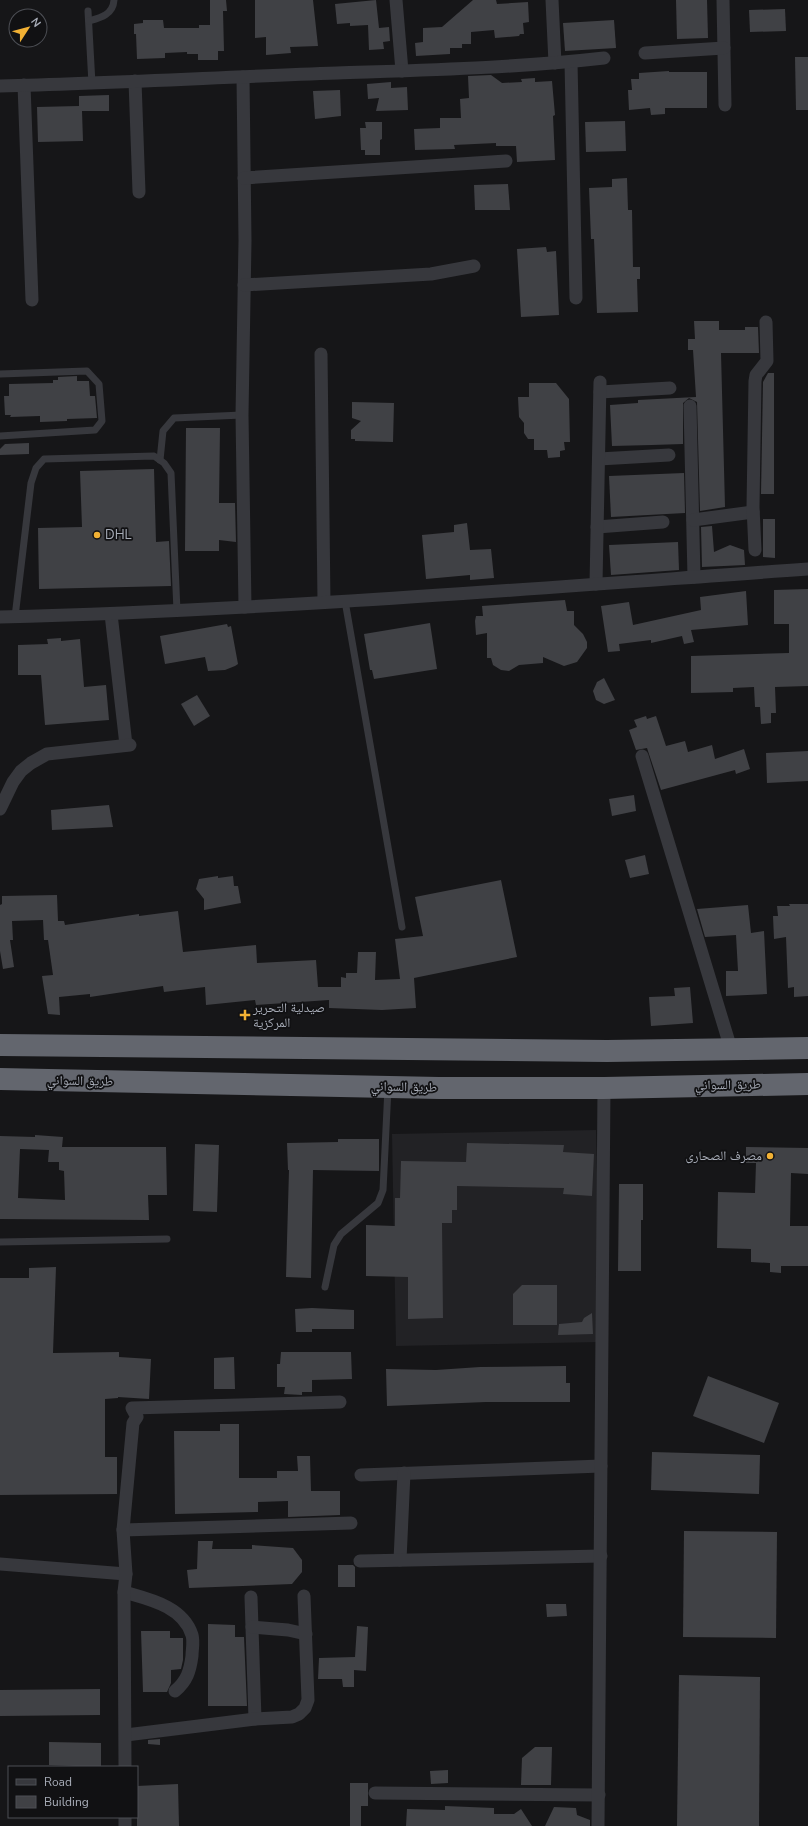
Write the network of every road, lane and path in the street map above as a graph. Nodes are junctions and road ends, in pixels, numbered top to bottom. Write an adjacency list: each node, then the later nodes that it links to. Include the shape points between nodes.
1 (114, 0): 6 (lane, via 112,8 104,17)
2 (396, 0): 12 (street)
3 (552, 0): 11 (street)
4 (723, 0): 7 (street)
5 (88, 11): 6 (lane)
6 (89, 21): 15 (lane)
7 (724, 48): 8 (street); 18 (street)
8 (645, 54)
9 (604, 58): 10 (street)
10 (571, 62): 11 (street); 24 (street)
11 (555, 63): 12 (street)
12 (402, 71): 13 (street)
13 (243, 77): 14 (street); 20 (street)
14 (135, 81): 15 (street); 21 (street)
15 (92, 84): 16 (street)
16 (24, 85): 17 (street); 25 (street)
17 (0, 86)
18 (726, 105)
19 (506, 161): 20 (street)
20 (244, 178): 23 (street)
21 (139, 192)
22 (474, 266): 23 (street, via 431,274)
23 (244, 285): 31 (street)
24 (576, 298)
25 (32, 300)
26 (766, 322): 36 (street, via 767,361 756,375 755,381)
27 (321, 354): 45 (street)
28 (0, 374): 32 (lane, via 88,371 99,384 102,421 95,430)
29 (670, 388): 34 (street, via 600,387)
30 (690, 406): 37 (street)
31 (242, 416): 35 (lane, via 174,418 163,431); 46 (street)
32 (0, 436)
33 (669, 454): 34 (street)
34 (598, 459): 39 (street)
35 (160, 460): 47 (lane, via 172,473); 50 (lane, via 154,456 44,459 36,468 31,483)
36 (753, 512): 37 (street); 40 (street)
37 (693, 520): 42 (street)
38 (663, 522): 39 (street)
39 (597, 527): 43 (street)
40 (755, 550)
41 (808, 569): 42 (street)
42 (694, 577): 43 (street)
43 (596, 584): 44 (street)
44 (345, 601): 45 (street); 53 (lane)
45 (324, 602): 46 (street)
46 (245, 607): 47 (street)
47 (177, 611): 48 (street)
48 (111, 614): 50 (street); 52 (street, via 128,745 47,754 21,771)
49 (0, 617): 50 (street)
50 (15, 617)
51 (642, 756): 56 (street)
52 (0, 809)
53 (402, 928)
54 (0, 1045): 56 (highway, via 607,1051)
55 (808, 1048): 56 (highway)
56 (731, 1049)
57 (0, 1079): 59 (highway, طريق السواني)
58 (808, 1084): 60 (highway, طريق السواني)
59 (388, 1087): 60 (highway, طريق السواني); 63 (lane, via 384,1190 378,1203 341,1234 334,1245)
60 (604, 1088): 65 (street)
61 (167, 1239): 62 (lane)
62 (0, 1242)
63 (325, 1287)
64 (340, 1402): 69 (street, via 132,1408 137,1418 133,1423)
65 (601, 1466): 66 (street); 70 (street)
66 (404, 1473): 67 (street); 71 (street)
67 (361, 1475)
68 (351, 1523): 69 (street)
69 (123, 1530): 74 (street)
70 (601, 1556): 71 (street); 85 (street)
71 (400, 1560): 72 (street)
72 (360, 1561)
73 (0, 1564): 74 (street)
74 (126, 1574): 75 (street)
75 (124, 1592): 80 (street, via 169,1608 178,1615 192,1634 188,1674 185,1682); 82 (street)
76 (304, 1596): 79 (street)
77 (251, 1597): 78 (street)
78 (252, 1627): 79 (street); 81 (street)
79 (306, 1634): 81 (street, via 308,1700 305,1708 292,1717)
80 (175, 1691)
81 (254, 1720): 82 (street)
82 (126, 1735): 83 (street)
83 (125, 1766)
84 (375, 1793): 85 (street)
85 (599, 1795): 86 (street)
86 (598, 1826)

